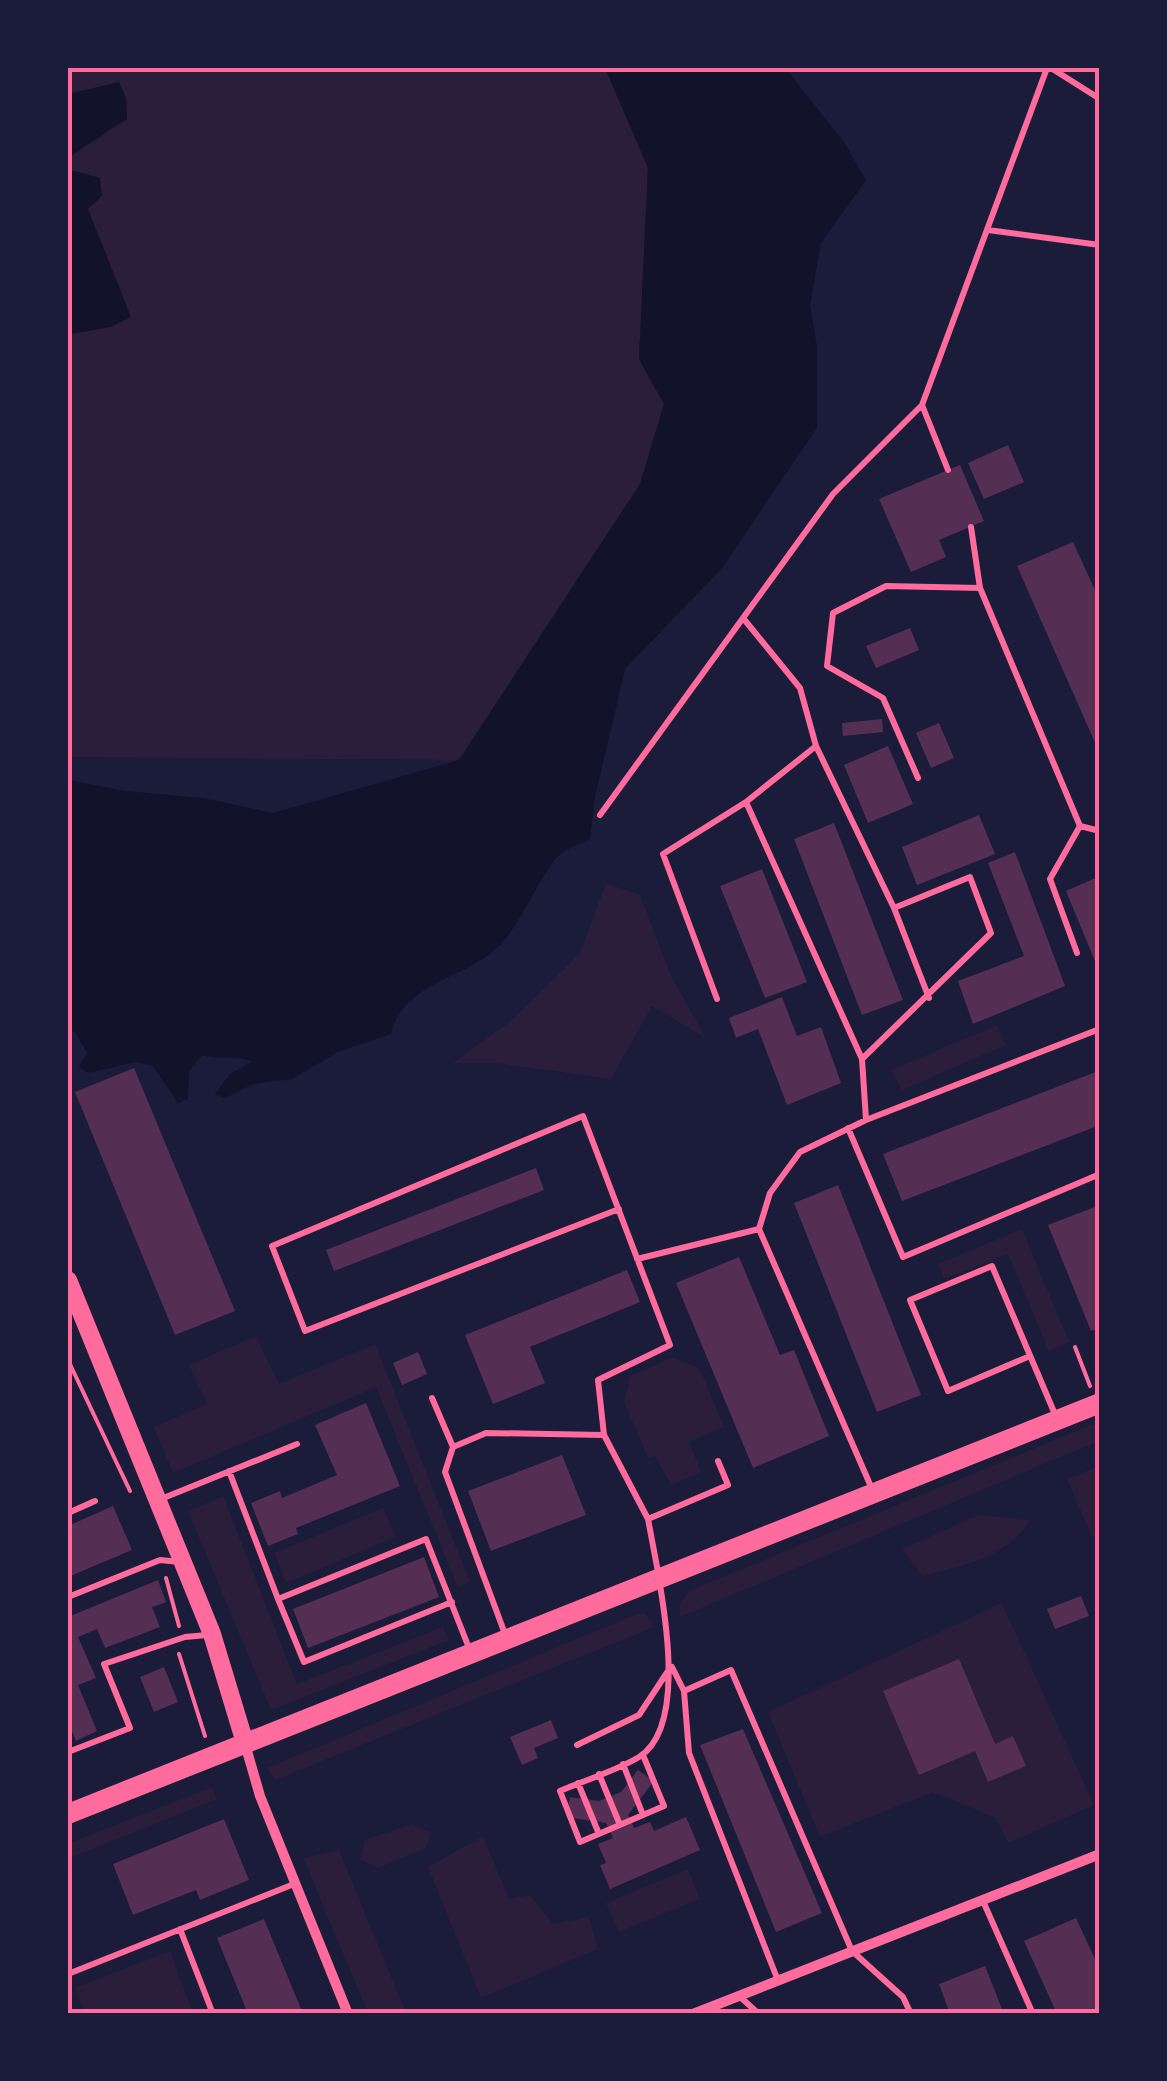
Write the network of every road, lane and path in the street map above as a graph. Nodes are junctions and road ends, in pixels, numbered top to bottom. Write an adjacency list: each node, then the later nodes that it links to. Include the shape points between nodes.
1 (1049, 68): 2 (lane); 3 (lane)
2 (1100, 99)
3 (988, 230): 4 (lane); 5 (lane)
4 (1100, 245)
5 (922, 405): 6 (lane); 9 (lane, via 833,494)
6 (948, 470)
7 (971, 526): 8 (lane)
8 (980, 588): 11 (lane, via 886,586 833,614 827,666 883,698); 14 (lane)
9 (743, 618): 10 (lane, via 800,688); 13 (lane)
10 (816, 746): 12 (lane); 16 (lane)
11 (918, 778)
12 (746, 802): 19 (lane, via 663,854); 21 (lane)
13 (600, 815)
14 (1080, 826): 15 (lane); 17 (lane, via 1050,879)
15 (1100, 832)
16 (894, 908): 18 (lane); 18 (lane, via 970,877 991,934)
17 (1078, 953)
18 (929, 998): 21 (lane)
19 (717, 1000)
20 (1100, 1034): 22 (lane)
21 (862, 1059): 22 (lane)
22 (866, 1120): 23 (lane)
23 (848, 1128): 24 (lane, via 903,1257); 26 (lane, via 800,1152 770,1193)
24 (1100, 1174)
25 (618, 1209): 25 (lane, via 583,1116 272,1246 305,1331); 27 (lane)
26 (759, 1229): 27 (lane); 40 (lane)
27 (637, 1258): 35 (lane, via 670,1345 598,1380)
28 (68, 1280): 42 (main road)
29 (1075, 1347): 33 (path)
30 (1030, 1356): 30 (lane, via 992,1266 910,1300 948,1390); 34 (lane)
31 (68, 1360): 42 (path)
32 (432, 1398): 37 (lane)
33 (1098, 1404): 34 (main road)
34 (1058, 1420): 40 (main road)
35 (604, 1435): 37 (lane, via 486,1433); 44 (lane)
36 (297, 1444): 39 (lane)
37 (453, 1447): 52 (lane, via 445,1472)
38 (718, 1461): 44 (lane, via 728,1486)
39 (229, 1471): 42 (lane); 49 (lane)
40 (873, 1493): 47 (main road)
41 (95, 1502): 43 (lane)
42 (146, 1503): 46 (main road)
43 (68, 1513)
44 (648, 1519): 47 (lane)
45 (160, 1560): 46 (lane); 48 (lane); 53 (path, via 180,1620)
46 (181, 1562): 51 (main road)
47 (659, 1578): 52 (main road); 55 (lane)
48 (68, 1597)
49 (278, 1599): 50 (lane, via 304,1662); 50 (lane, via 426,1539)
50 (452, 1602): 54 (lane)
51 (212, 1634): 53 (lane); 58 (main road)
52 (507, 1639): 54 (main road)
53 (175, 1641): 57 (path); 60 (lane, via 104,1664 130,1728)
54 (470, 1653): 58 (main road)
55 (671, 1666): 56 (lane); 59 (lane, via 638,1714); 61 (lane, via 660,1726)
56 (684, 1691): 73 (lane, via 731,1670); 75 (lane, via 689,1753)
57 (205, 1737)
58 (245, 1743): 65 (main road); 70 (street)
59 (577, 1745)
60 (68, 1752)
61 (643, 1755): 62 (lane); 66 (lane, via 664,1806)
62 (623, 1764): 63 (lane); 66 (lane)
63 (599, 1774): 64 (lane); 67 (lane)
64 (578, 1783): 68 (lane); 68 (lane, via 560,1791 580,1842)
65 (68, 1814)
66 (643, 1815): 67 (lane)
67 (620, 1825): 68 (lane)
68 (600, 1834)
69 (1100, 1854): 71 (street)
70 (294, 1884): 72 (lane); 78 (street)
71 (983, 1901): 73 (street); 82 (lane)
72 (180, 1929): 74 (lane); 77 (lane)
73 (852, 1951): 75 (street); 81 (lane, via 903,1997)
74 (68, 1974)
75 (777, 1978): 76 (street)
76 (738, 1996): 79 (street); 80 (lane)
77 (213, 2014)
78 (348, 2014)
79 (693, 2014)
80 (758, 2014)
81 (911, 2014)
82 (1033, 2014)

